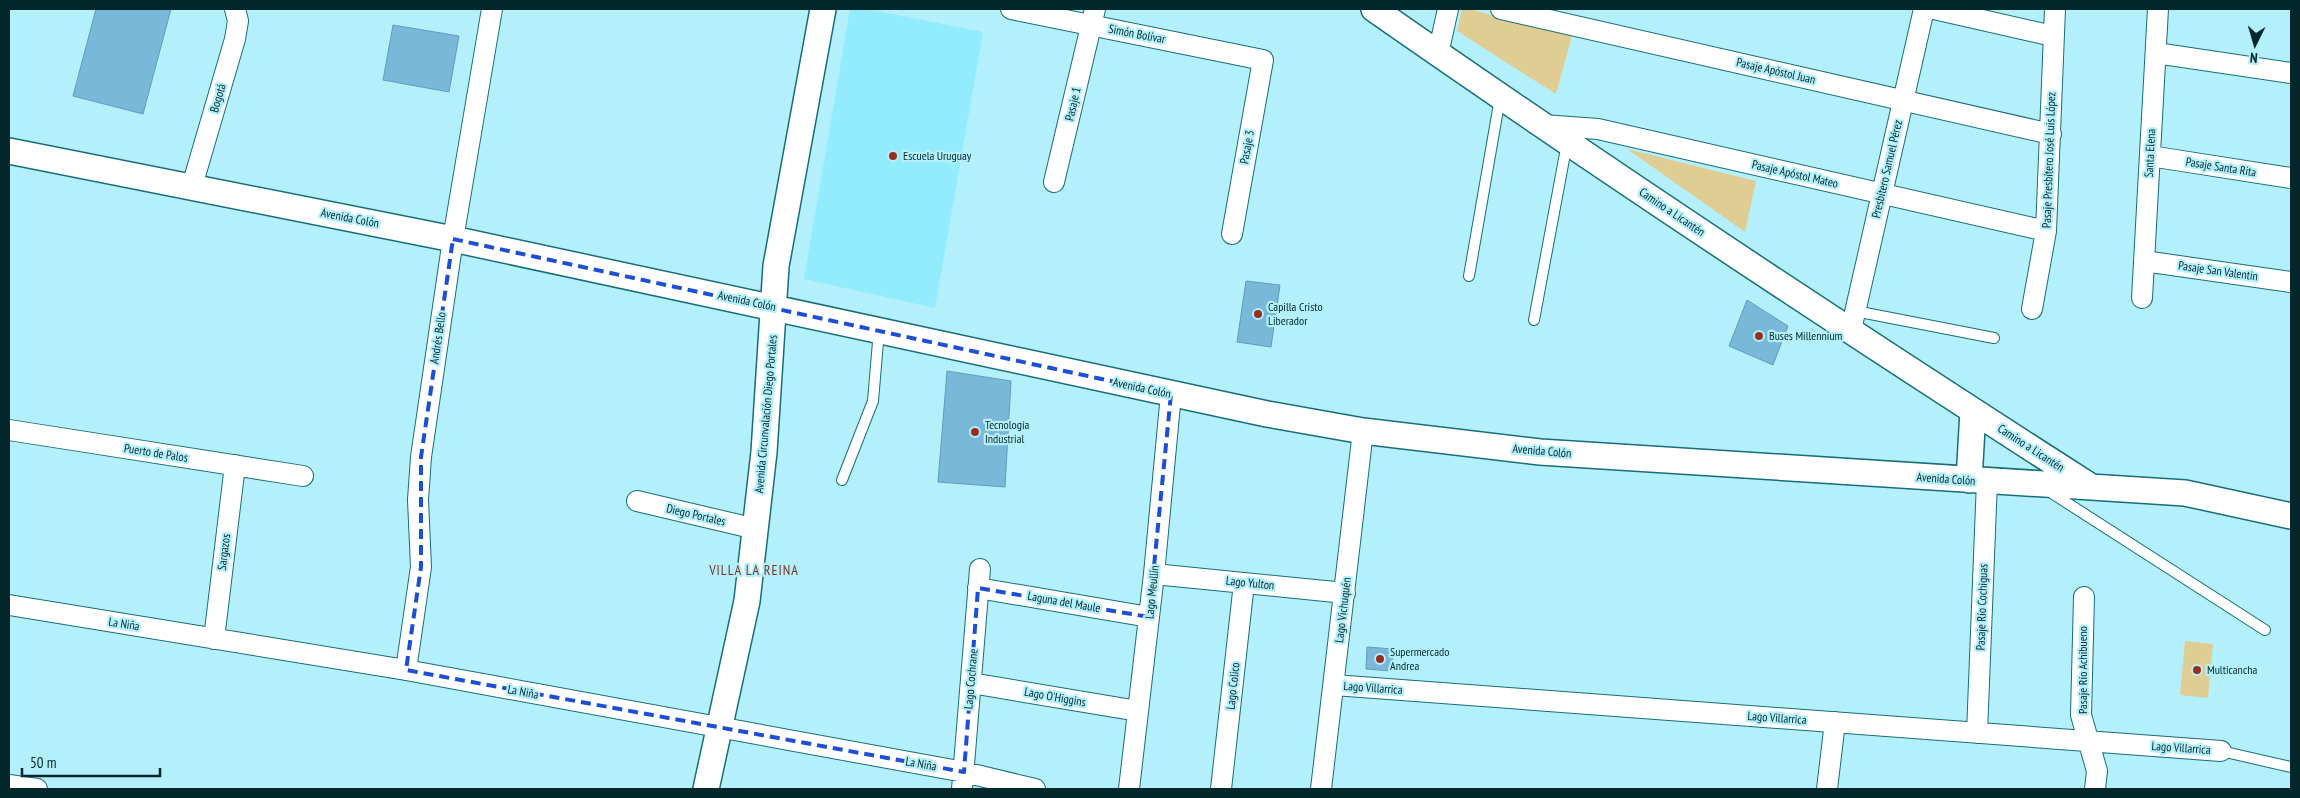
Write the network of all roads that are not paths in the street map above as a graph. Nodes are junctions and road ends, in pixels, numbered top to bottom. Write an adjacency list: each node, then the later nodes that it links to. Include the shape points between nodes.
1 (235, 9): 27 (street, Bogotá, via 238,21 235,39)
2 (492, 9): 31 (street, Andrés Bello)
3 (823, 9): 36 (street, Avenida Circunvalación Diego Portales, via 776,266)
4 (1011, 9): 12 (street, Simón Bolívar)
5 (1374, 9): 15 (street, Camino a Licantén)
6 (1448, 9): 15 (street)
7 (1501, 9): 19 (street, Pasaje Apóstol Juan)
8 (1924, 9): 19 (street, Presbítero Samuel Pérez)
9 (1934, 9): 13 (street)
10 (2055, 9): 13 (street, Pasaje Presbítero José Luis López)
11 (2158, 9): 14 (street, Santa Elena)
12 (1093, 17): 16 (street, Simón Bolívar); 26 (street, Pasaje 1)
13 (2053, 36): 21 (street, Pasaje Presbítero José Luis López)
14 (2156, 53): 17 (street); 24 (street, Santa Elena)
15 (1438, 54): 18 (street, Camino a Licantén)
16 (1263, 60): 30 (street, Pasaje 3)
17 (2291, 73)
18 (1500, 97): 20 (street, Camino a Licantén); 33 (lane)
19 (1903, 100): 21 (street, Pasaje Apóstol Juan); 28 (street, Presbítero Samuel Pérez)
20 (1543, 125): 22 (street, Camino a Licantén); 28 (street, Pasaje Apóstol Mateo, via 1598,129)
21 (2051, 134): 29 (street, Pasaje Presbítero José Luis López)
22 (1568, 142): 38 (lane); 39 (street, Camino a Licantén)
23 (9, 151): 27 (street, Avenida Colón)
24 (2150, 156): 25 (street, Pasaje Santa Rita); 32 (street, Santa Elena)
25 (2291, 178)
26 (1054, 182)
27 (192, 186): 31 (street, Avenida Colón)
28 (1882, 194): 29 (street, Pasaje Apóstol Mateo); 39 (street, Presbítero Samuel Pérez)
29 (2046, 231): 37 (street, Pasaje Presbítero José Luis López)
30 (1232, 234)
31 (453, 239): 36 (street, Avenida Colón); 64 (street, Andrés Bello, via 421,457 418,500 422,567)
32 (2144, 260): 34 (street, Pasaje San Valentin); 35 (street, Santa Elena)
33 (1469, 276)
34 (2291, 282)
35 (2142, 298)
36 (773, 306): 40 (street, Avenida Colón); 54 (street, Avenida Circunvalación Diego Portales)
37 (2032, 309)
38 (1534, 320)
39 (1853, 320): 41 (lane); 43 (street, Camino a Licantén)
40 (879, 330): 42 (street, Avenida Colón); 48 (lane, via 873,401)
41 (1994, 338)
42 (1171, 394): 45 (street, Avenida Colón); 55 (street, Lago Meullín)
43 (1972, 411): 49 (street); 51 (street, Camino a Licantén)
44 (9, 430): 46 (street, Puerto de Palos)
45 (1363, 431): 49 (street, Avenida Colón, via 1540,452); 58 (street, Lago Vichuquén)
46 (235, 465): 47 (street, Puerto de Palos); 63 (street, Sargazos)
47 (303, 476)
48 (842, 480)
49 (1978, 481): 50 (street, Avenida Colón); 70 (street, Pasaje Río Cochiguas)
50 (2038, 484): 51 (street, Avenida Colón); 62 (lane)
51 (2090, 486): 53 (street, Avenida Colón, via 2185,493)
52 (637, 501): 54 (street, Diego Portales)
53 (2291, 516)
54 (756, 529): 69 (street, Avenida Circunvalación Diego Portales, via 747,601)
55 (1154, 574): 57 (street, Lago Yulton); 61 (street, Lago Meullín)
56 (979, 578): 61 (street, Laguna del Maule); 65 (street, Lago Cochrane)
57 (1244, 583): 58 (street, Lago Yulton); 80 (street, Lago Colico)
58 (1345, 593): 66 (street, Lago Vichuquén)
59 (2084, 598): 71 (street, Pasaje Río Achibueno, via 2081,715)
60 (9, 605): 63 (street, La Niña)
61 (1149, 617): 67 (street, Lago Meullín)
62 (2266, 630)
63 (214, 639): 64 (street, La Niña)
64 (406, 670): 69 (street, La Niña)
65 (971, 683): 67 (street, Lago O'Higgins); 74 (street, Lago Cochrane)
66 (1334, 685): 68 (street, Lago Villarrica); 81 (street, Lago Vichuquén)
67 (1138, 711): 79 (street, Lago Meullín)
68 (1835, 722): 70 (street, Lago Villarrica); 82 (street)
69 (718, 728): 74 (street, La Niña); 77 (street, Avenida Circunvalación Diego Portales)
70 (1977, 733): 71 (street, Lago Villarrica)
71 (2089, 741): 72 (street, Lago Villarrica); 83 (street, Pasaje Río Achibueno, via 2097,771)
72 (2221, 751): 73 (lane)
73 (2291, 767)
74 (963, 781): 78 (street, La Niña)
75 (9, 786): 76 (street)
76 (37, 789)
77 (706, 789)
78 (1035, 789)
79 (1129, 789)
80 (1221, 789)
81 (1321, 789)
82 (1827, 789)
83 (2095, 789)

